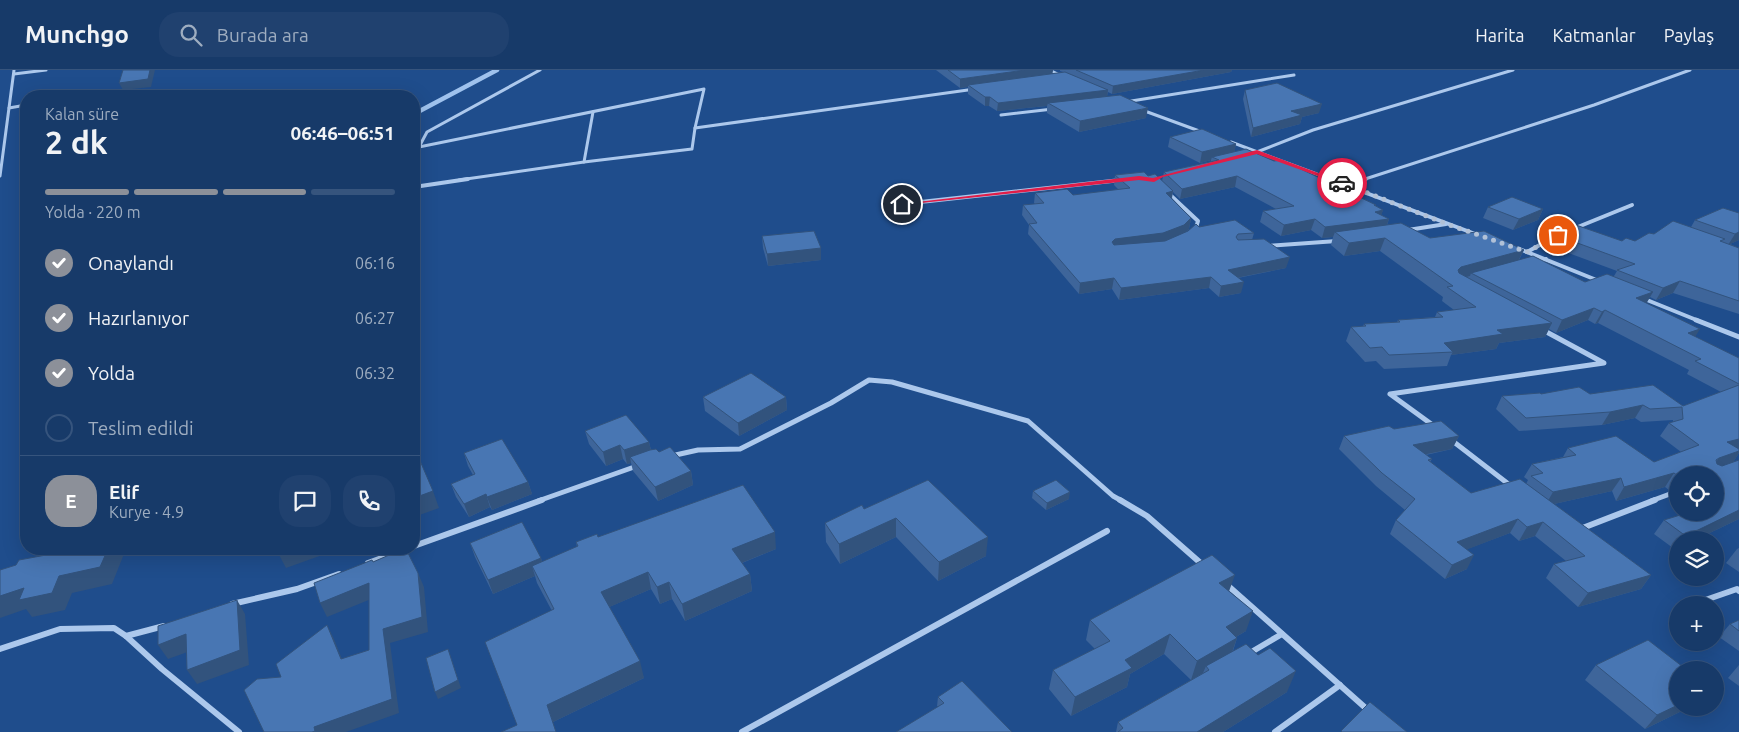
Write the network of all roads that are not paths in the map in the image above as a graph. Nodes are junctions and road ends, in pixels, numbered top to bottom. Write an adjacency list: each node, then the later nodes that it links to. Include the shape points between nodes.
1 (46, 70): 7 (street)
2 (540, 70): 19 (street, via 427,132)
3 (1057, 70): 6 (street)
4 (1513, 70): 21 (street, via 1313,130)
5 (1690, 70): 27 (street, via 1594,105)
6 (1050, 71): 9 (street, via 1064,77)
7 (14, 72): 12 (street)
8 (1294, 75): 17 (street, via 1120,102)
9 (1054, 78)
10 (977, 89): 16 (street)
11 (20, 107): 12 (street)
12 (9, 108): 24 (street)
13 (1060, 108): 15 (street)
14 (593, 112): 16 (street, via 704,89); 20 (street); 23 (street)
15 (1001, 115)
16 (695, 128): 23 (street, via 692,149)
17 (1204, 132)
18 (1222, 139): 21 (street)
19 (420, 145)
20 (420, 147)
21 (1257, 152): 22 (street); 27 (street)
22 (1247, 154)
23 (584, 162): 26 (street)
24 (0, 176)
25 (1130, 179): 30 (street)
26 (420, 185)
27 (1348, 185): 31 (street)
28 (1166, 190): 33 (street, via 1198,221)
29 (1632, 205): 38 (street, via 1558,235)
30 (884, 206)
31 (1447, 224): 32 (street); 34 (street)
32 (1400, 231)
33 (1190, 236)
34 (1482, 236)
35 (1345, 240): 36 (street)
36 (1264, 246)
37 (1510, 246): 38 (street)
38 (1527, 252): 39 (street)
39 (1546, 259): 40 (street); 41 (street)
40 (1528, 264)
41 (1601, 282)
42 (1638, 296): 44 (street)
43 (1534, 326): 47 (street, via 1604,363 1390,394)
44 (1739, 337)
45 (660, 458): 54 (street, via 698,450 740,449 869,380 892,382 1028,421 1113,496 1147,516)
46 (642, 464): 51 (street)
47 (1518, 491)
48 (1669, 495): 50 (street)
49 (1107, 531): 68 (street)
50 (1571, 532)
51 (420, 544)
52 (389, 555): 53 (street)
53 (361, 565)
54 (1208, 569)
55 (343, 572): 59 (street, via 297,589)
56 (1223, 582): 61 (street)
57 (1739, 591): 58 (street)
58 (1719, 596)
59 (228, 605)
60 (169, 624): 62 (street)
61 (1282, 634): 64 (street); 65 (street)
62 (126, 636): 63 (street, via 114,628 60,629); 67 (street)
63 (0, 650)
64 (1241, 658)
65 (1340, 685): 66 (street); 69 (street)
66 (1373, 714)
67 (239, 732)
68 (742, 732)
69 (1275, 732)

